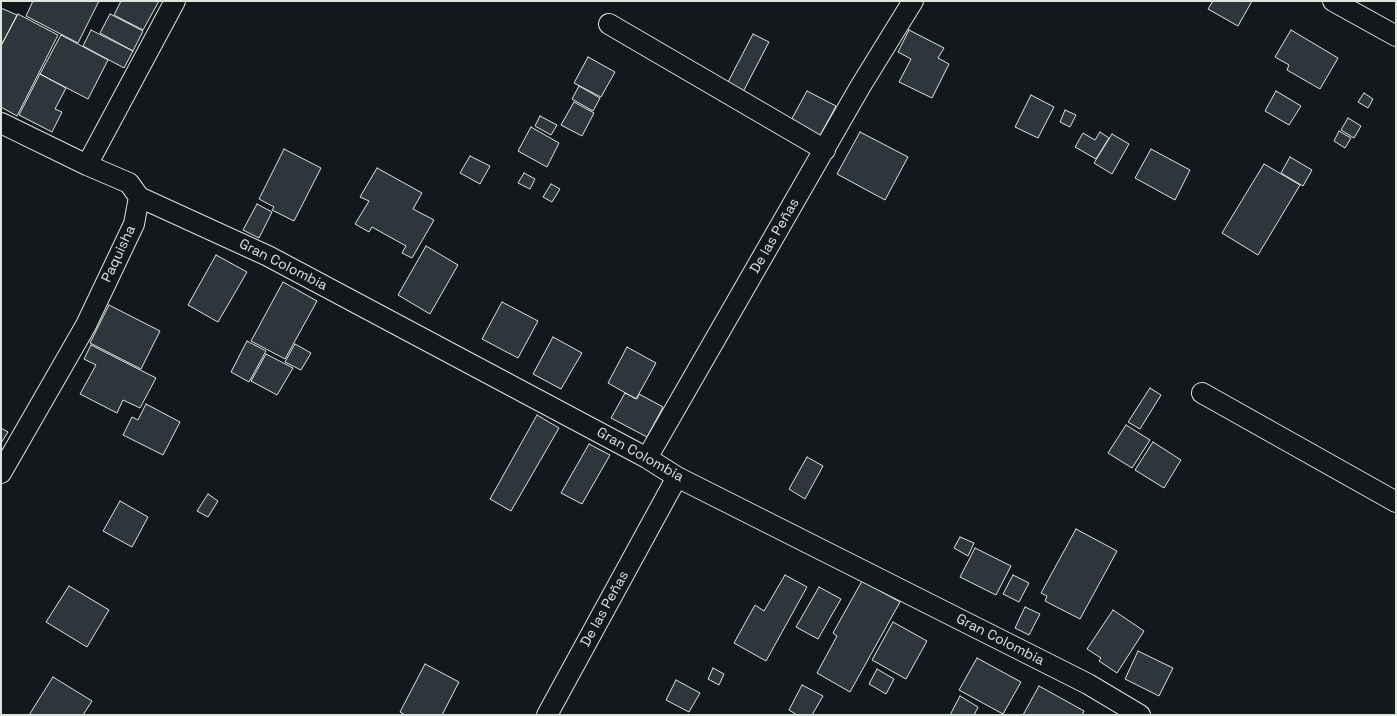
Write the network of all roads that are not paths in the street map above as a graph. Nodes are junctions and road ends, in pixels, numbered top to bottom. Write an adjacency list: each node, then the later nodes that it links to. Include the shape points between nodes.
1 (175, 1): 8 (street)
2 (1333, 1): 5 (street)
3 (909, 8): 7 (street, De las Peñas)
4 (609, 24): 7 (street)
5 (1396, 36)
6 (1, 124): 8 (street)
7 (825, 150): 11 (street, De las Peñas)
8 (88, 165): 9 (street, via 129,183)
9 (139, 197): 11 (street, Gran Colombia, via 268,256); 12 (street, Paquisha, via 134,224 86,325)
10 (1202, 393): 14 (street)
11 (647, 458): 13 (street, Gran Colombia)
12 (1, 473)
13 (677, 476): 15 (street, De las Peñas); 16 (street, Gran Colombia, via 1088,684)
14 (1396, 502)
15 (547, 715)
16 (1140, 715)

